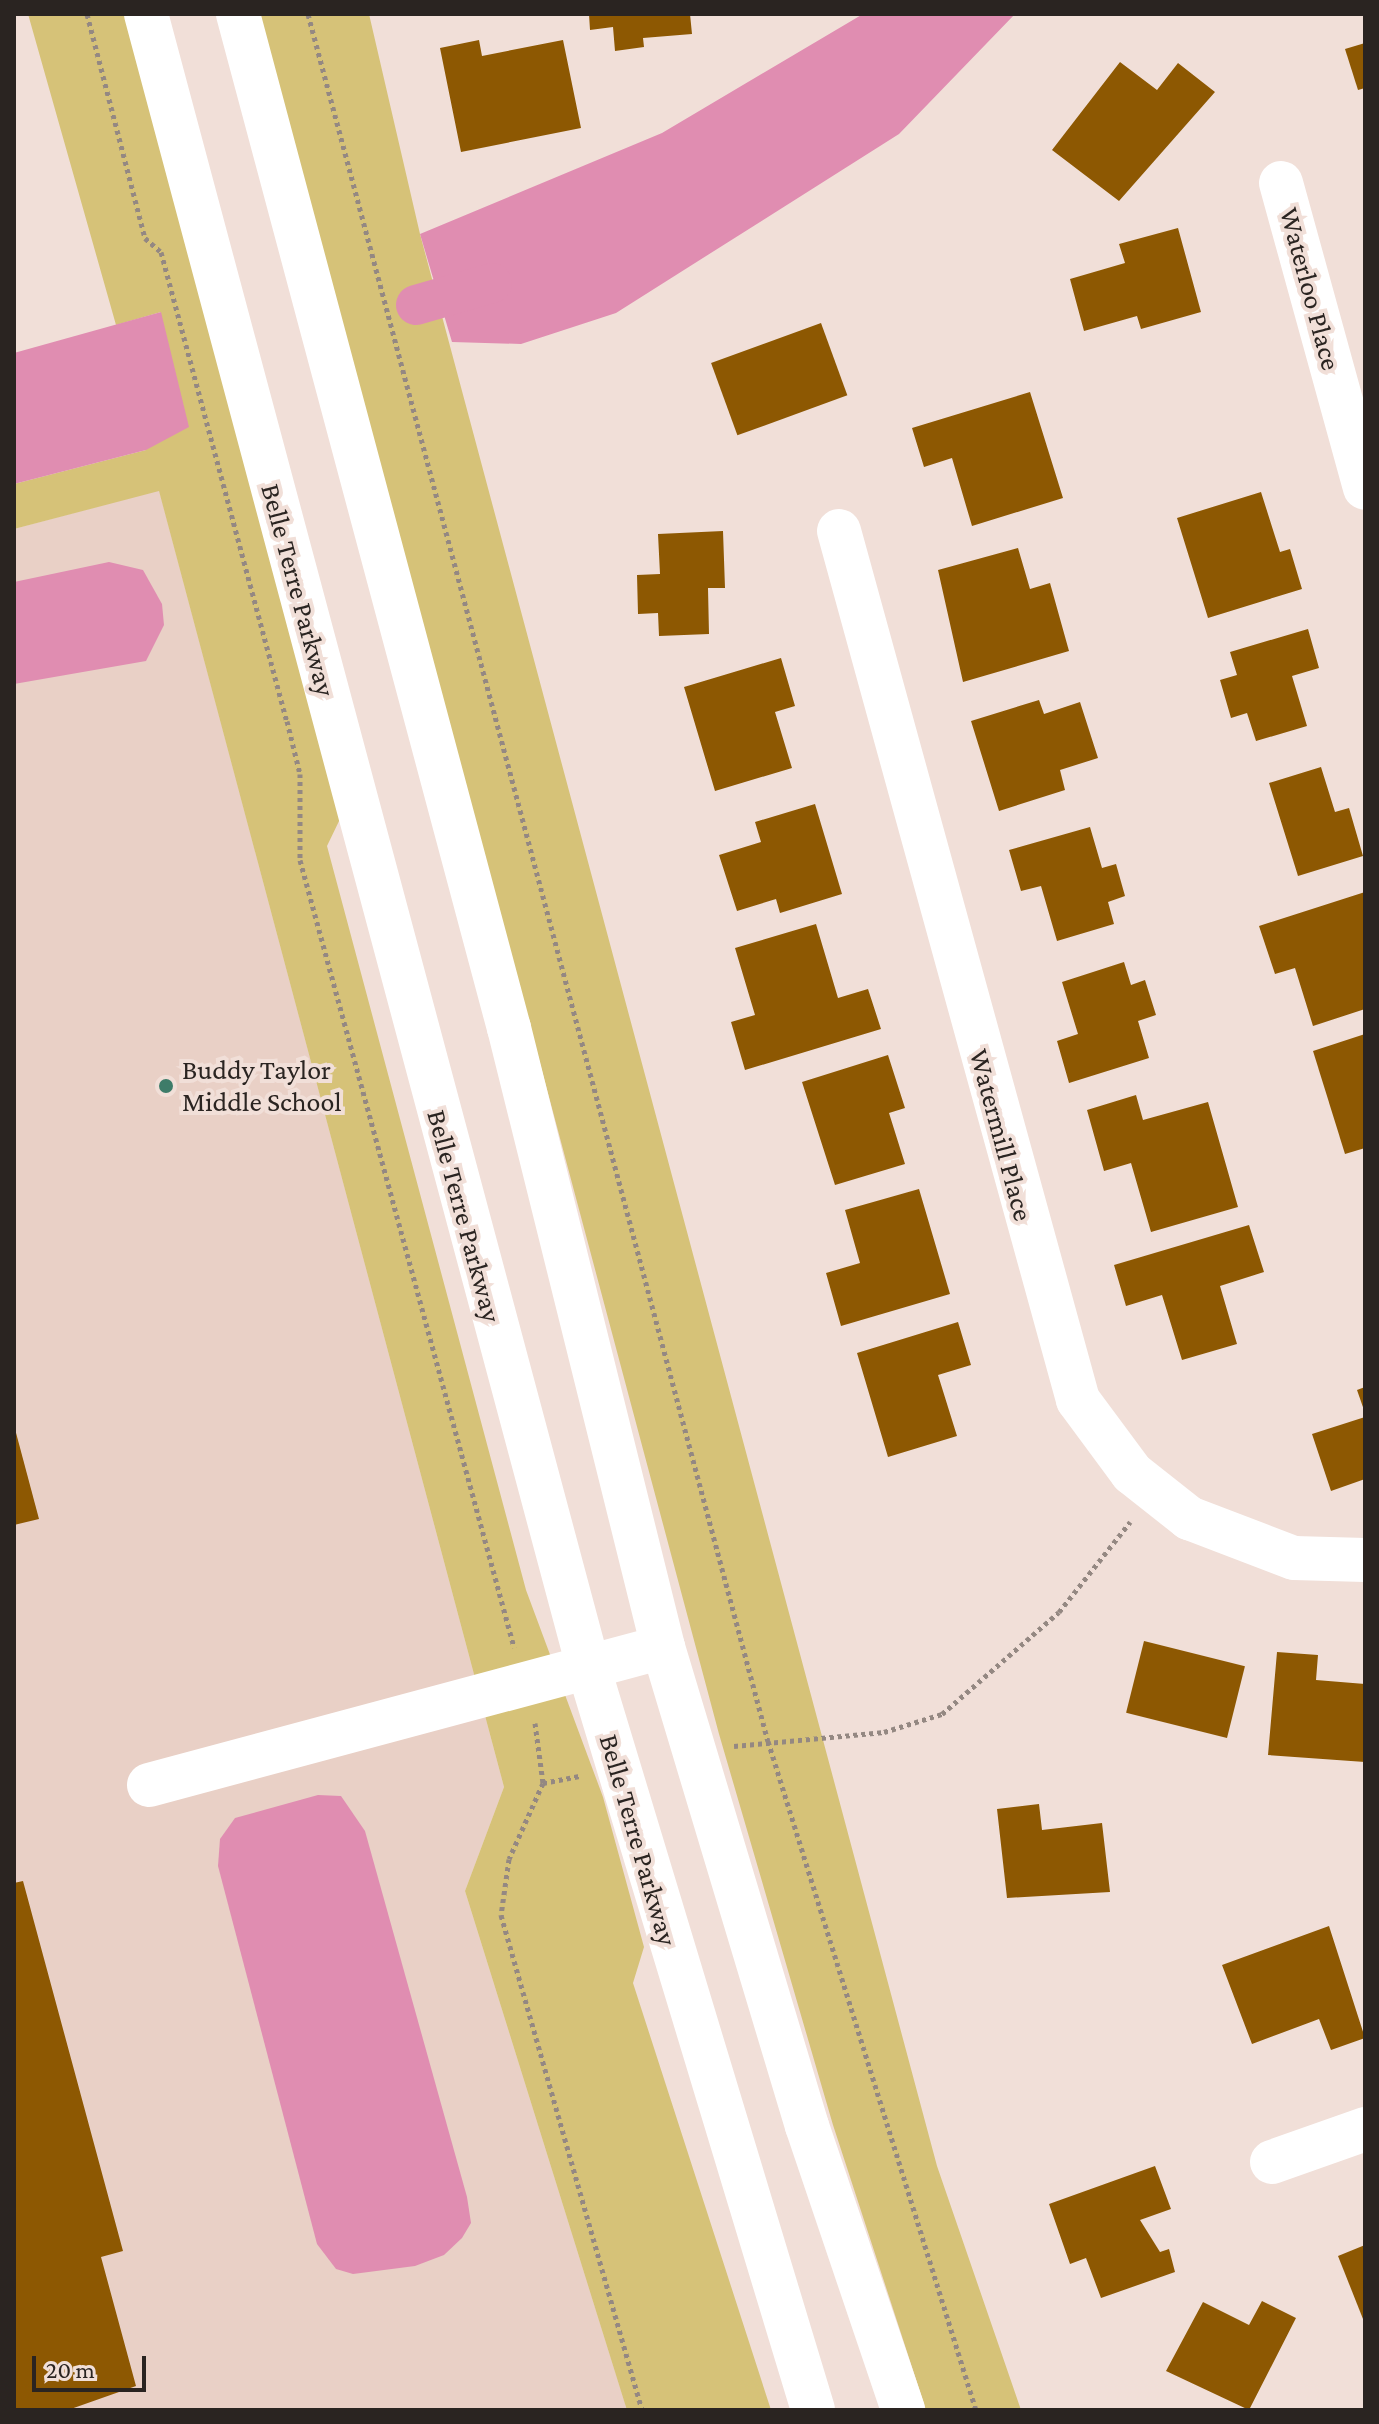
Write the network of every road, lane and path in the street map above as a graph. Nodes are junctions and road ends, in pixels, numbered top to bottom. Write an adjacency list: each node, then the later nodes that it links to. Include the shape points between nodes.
1 (87, 14): 10 (path, via 145,238 161,252 287,721 300,774 300,860)
2 (146, 14): 12 (main road, Belle Terre Parkway)
3 (238, 14): 11 (main road, via 509,1028)
4 (308, 14): 14 (path)
5 (1281, 183): 6 (main road, Waterloo Place)
6 (1365, 488)
7 (839, 531): 8 (main road, Watermill Place, via 1066,1376 1110,1450)
8 (1153, 1493): 9 (main road, Watermill Place, via 1258,1548 1294,1558); 14 (path, via 1059,1612 961,1703 913,1726)
9 (1365, 1560)
10 (510, 1634)
11 (663, 1647): 12 (main road); 23 (main road, via 783,2050)
12 (588, 1666): 18 (main road); 22 (main road, Belle Terre Parkway)
13 (535, 1724): 17 (path)
14 (768, 1741): 15 (path); 24 (path)
15 (723, 1748)
16 (588, 1775): 17 (path)
17 (543, 1783): 21 (path, via 509,1859 501,1915)
18 (149, 1785)
19 (1365, 2129): 20 (main road)
20 (1272, 2162)
21 (642, 2410)
22 (813, 2410)
23 (903, 2410)
24 (976, 2410)

